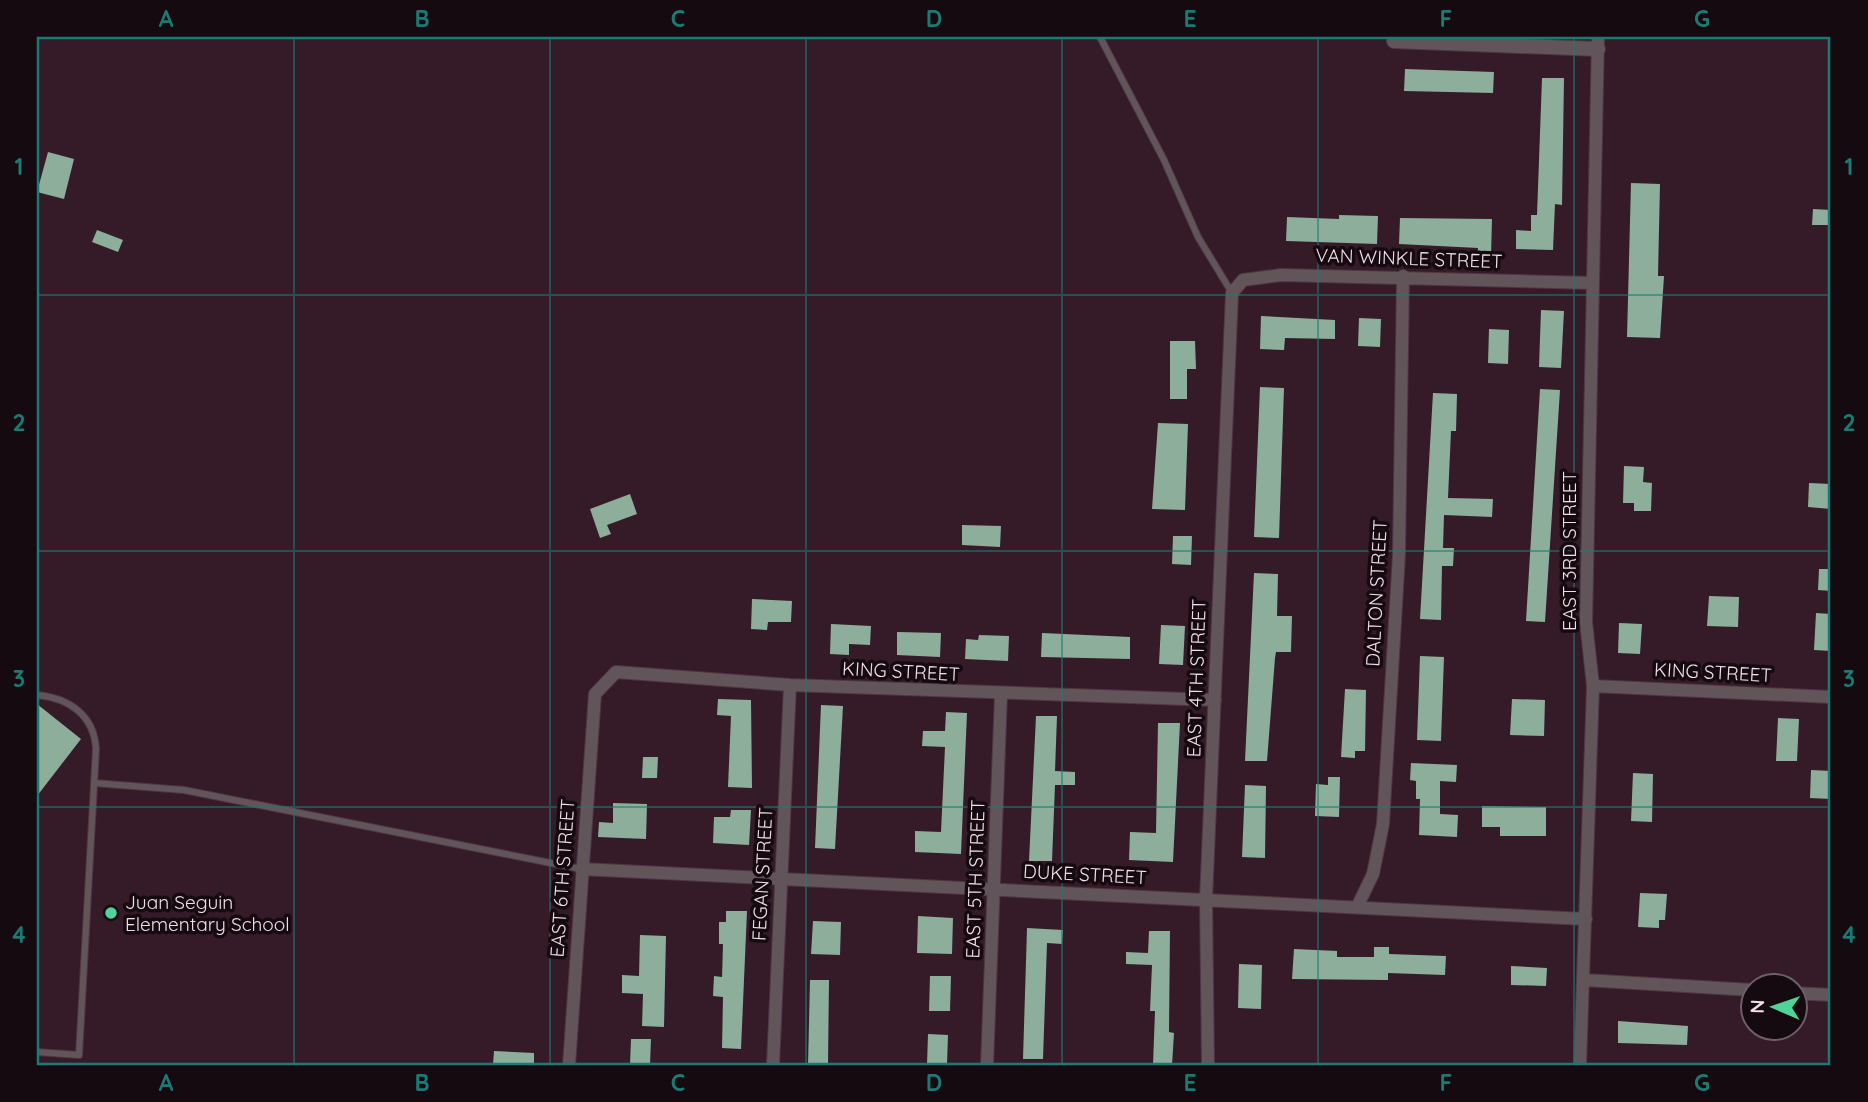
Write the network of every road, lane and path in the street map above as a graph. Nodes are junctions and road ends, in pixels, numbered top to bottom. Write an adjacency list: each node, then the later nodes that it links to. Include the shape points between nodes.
1 (1100, 37): 6 (lane, via 1198,237)
2 (1394, 41): 3 (street)
3 (1598, 43): 5 (street, EAST 3RD STREET)
4 (1403, 276): 5 (street, VAN WINKLE STREET); 6 (street, VAN WINKLE STREET, via 1281,275 1243,280); 19 (street, DALTON STREET, via 1399,554 1383,824 1373,874)
5 (1592, 283): 8 (street, EAST 3RD STREET, via 1586,622)
6 (1232, 293): 13 (street, EAST 4TH STREET)
7 (790, 685): 9 (street, KING STREET, via 616,672); 11 (street, KING STREET); 16 (street, FEGAN STREET)
8 (1593, 686): 12 (street, KING STREET); 20 (street, EAST 3RD STREET)
9 (595, 694): 15 (street, EAST 6TH STREET)
10 (37, 695): 14 (lane, via 65,701 87,719 95,739)
11 (1002, 695): 13 (street, KING STREET); 17 (street, EAST 5TH STREET)
12 (1831, 697)
13 (1215, 700): 18 (street, EAST 4TH STREET)
14 (94, 783): 15 (lane, via 184,790); 25 (lane, via 79,1055)
15 (581, 869): 16 (street, DUKE STREET); 26 (street, EAST 6TH STREET)
16 (781, 878): 17 (street, DUKE STREET); 27 (street, FEGAN STREET)
17 (993, 888): 18 (street, DUKE STREET); 28 (street, EAST 5TH STREET)
18 (1206, 899): 19 (street, DUKE STREET); 29 (street, EAST 4TH STREET)
19 (1357, 907): 20 (street, DUKE STREET)
20 (1587, 919): 21 (street, EAST 3RD STREET)
21 (1584, 980): 22 (street); 30 (street, EAST 3RD STREET)
22 (1738, 989)
23 (1808, 994): 24 (street)
24 (1831, 995)
25 (37, 1052)
26 (569, 1065)
27 (774, 1065)
28 (987, 1065)
29 (1208, 1065)
30 (1580, 1065)

